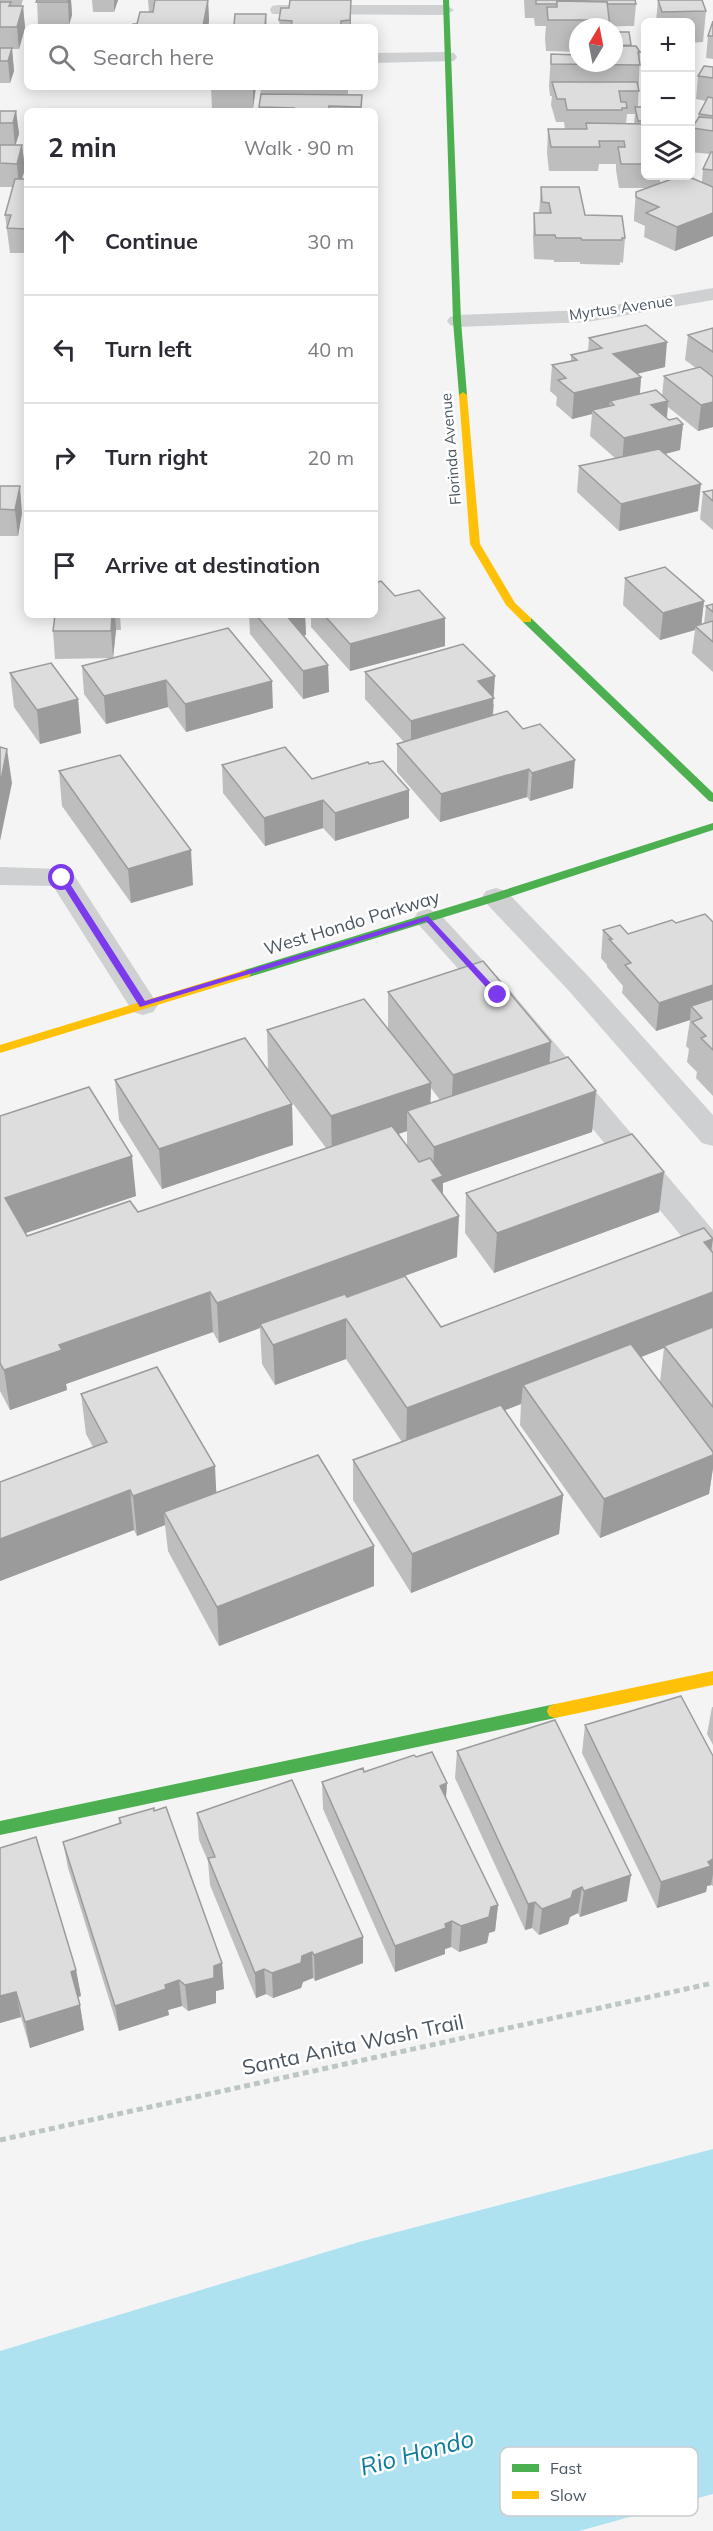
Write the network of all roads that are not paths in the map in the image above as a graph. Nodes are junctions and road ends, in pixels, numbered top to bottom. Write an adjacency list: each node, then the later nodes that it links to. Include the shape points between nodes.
1 (446, 5): 2 (street); 3 (street, Florinda Avenue)
2 (278, 10)
3 (448, 57): 4 (street); 6 (street, Florinda Avenue)
4 (378, 58)
5 (713, 294): 6 (street, Myrtus Avenue, via 587,316)
6 (457, 321): 7 (street, Florinda Avenue, via 475,544 511,605)
7 (713, 800)
8 (713, 826): 10 (street, West Hondo Parkway)
9 (0, 876): 12 (street, via 62,878)
10 (496, 897): 11 (street, West Hondo Parkway); 14 (street)
11 (428, 918): 12 (street, West Hondo Parkway); 15 (street, via 498,995)
12 (143, 1005): 13 (street, West Hondo Parkway)
13 (0, 1050)
14 (713, 1135)
15 (713, 1252)
16 (713, 1678): 17 (street)
17 (0, 1828)

